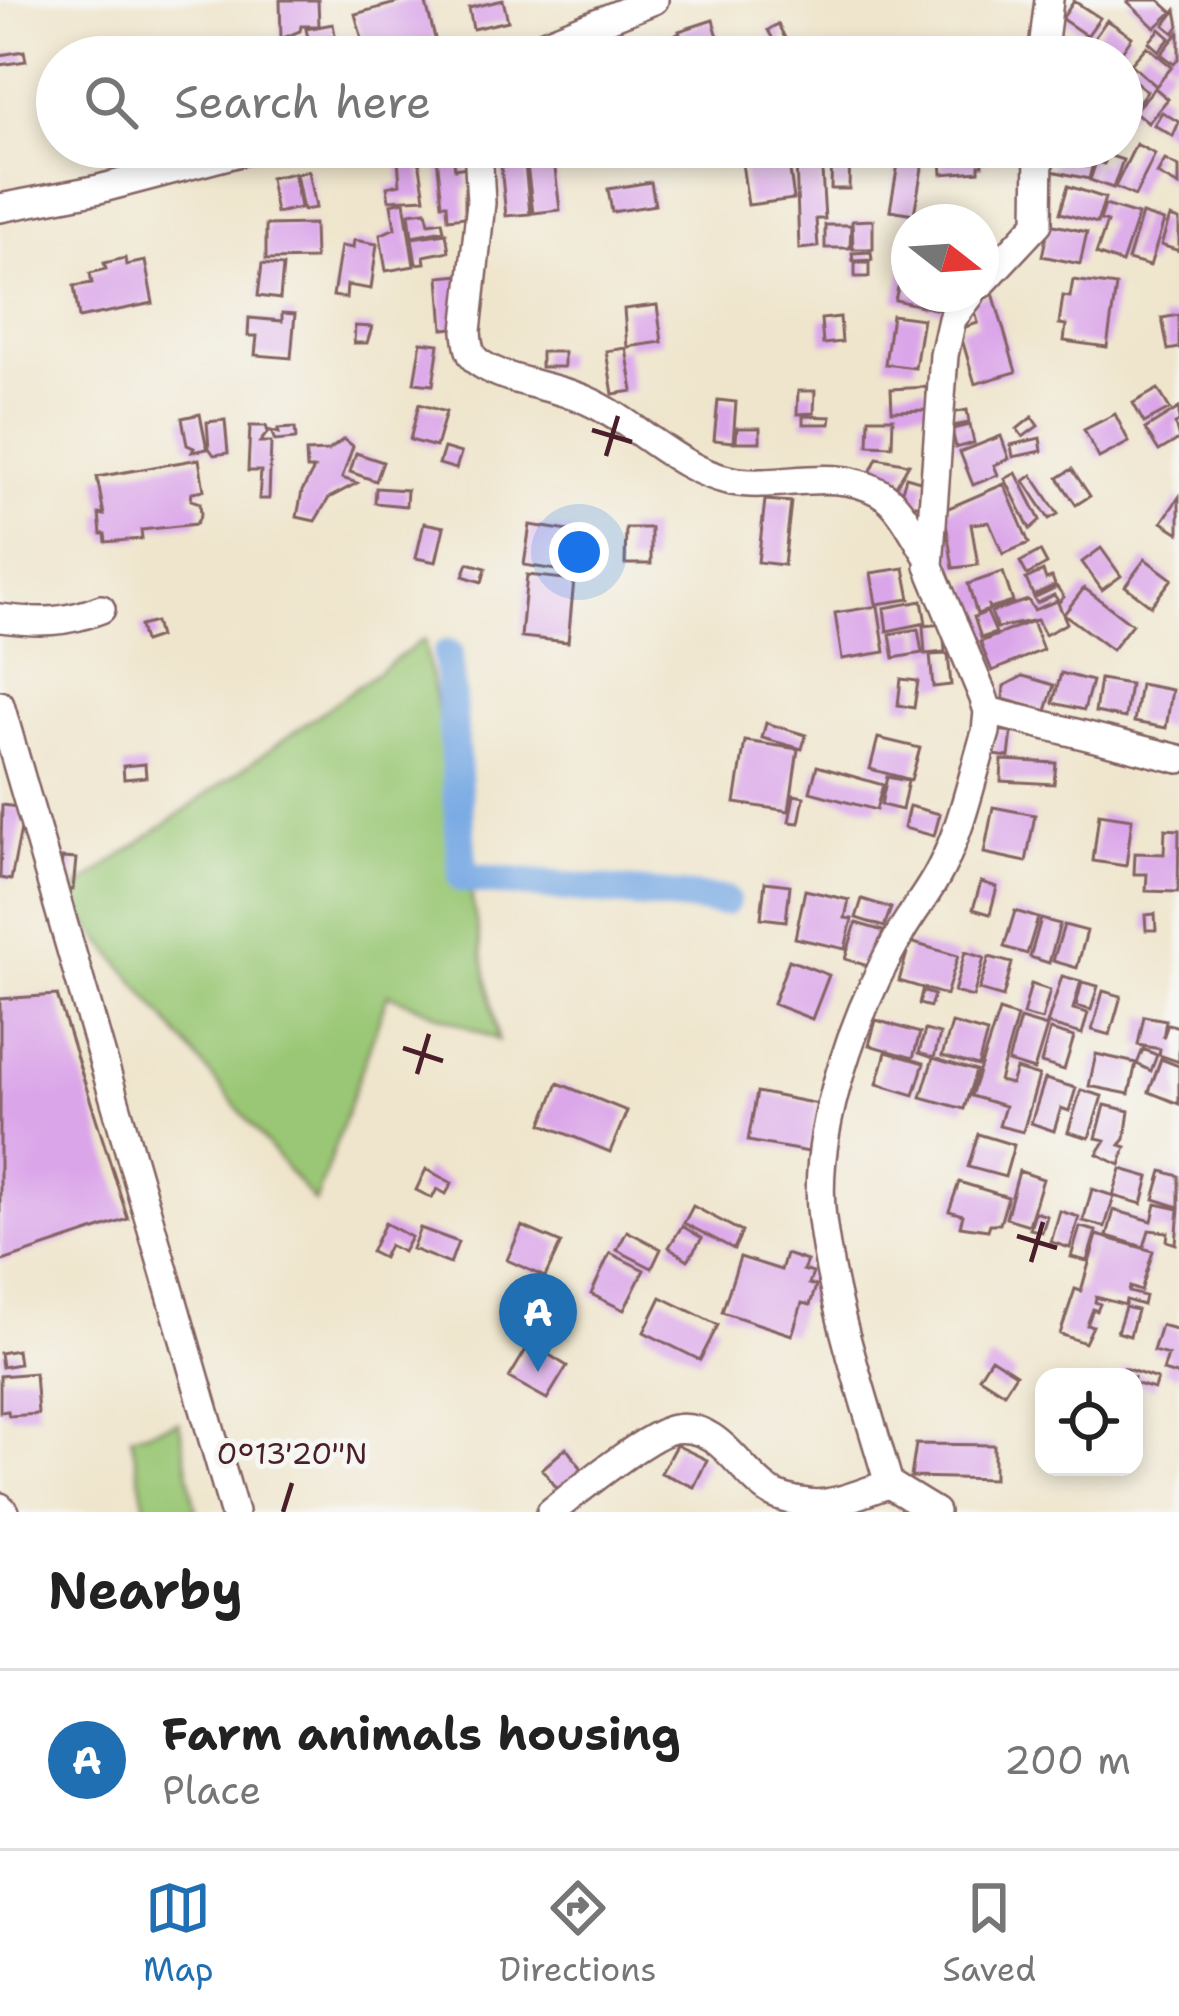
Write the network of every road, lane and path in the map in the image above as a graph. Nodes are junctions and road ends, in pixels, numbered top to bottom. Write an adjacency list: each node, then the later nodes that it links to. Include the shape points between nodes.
1 (654, 0): 3 (street)
2 (1049, 0): 4 (street)
3 (564, 36)
4 (1045, 36)
5 (179, 168): 8 (street)
6 (480, 168): 11 (street, via 467,332 481,364 588,401 715,476 843,482 879,492)
7 (1039, 168): 9 (street, via 1038,223)
8 (0, 208)
9 (999, 265)
10 (957, 312): 11 (street, via 944,355)
11 (929, 558): 15 (street)
12 (101, 609): 13 (street, via 72,621)
13 (0, 618)
14 (0, 705): 18 (street)
15 (988, 711): 16 (street); 17 (street, via 941,870 865,1005 824,1153 822,1218)
16 (1179, 759)
17 (889, 1484): 19 (street, via 806,1503 772,1492 716,1439 679,1428); 20 (street)
18 (234, 1512)
19 (551, 1512)
20 (935, 1512)

